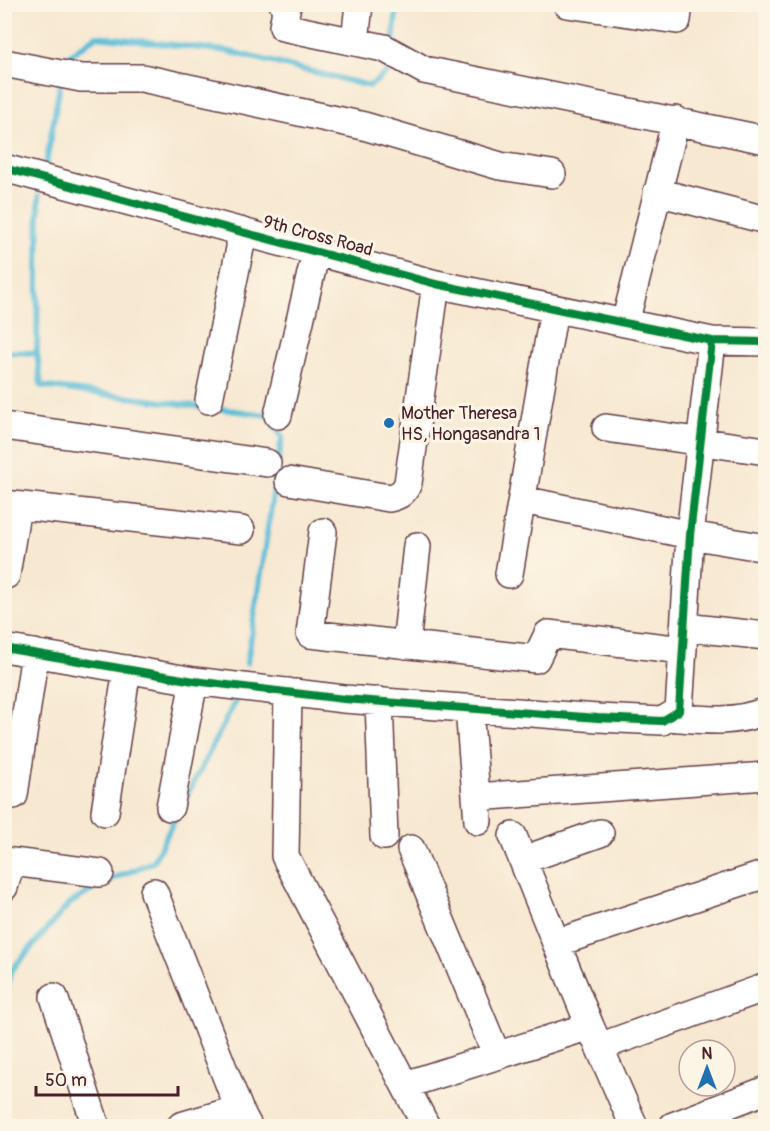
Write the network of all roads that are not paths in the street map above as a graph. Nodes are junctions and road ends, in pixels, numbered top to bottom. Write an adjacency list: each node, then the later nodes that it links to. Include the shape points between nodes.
1 (360, 4): 5 (street)
2 (680, 4): 4 (street, via 677,20)
3 (286, 5): 5 (street, via 283,27)
4 (571, 5)
5 (356, 42): 7 (street, via 384,48 424,70)
6 (4, 63): 10 (street, via 81,78 142,78 364,126 500,166)
7 (676, 120): 8 (street); 11 (street)
8 (765, 140)
9 (4, 168): 13 (street, 9th Cross Road)
10 (552, 174)
11 (657, 192): 12 (street); 17 (street)
12 (765, 220)
13 (240, 231): 14 (street, 9th Cross Road); 20 (street, via 240,248)
14 (316, 252): 15 (street, 9th Cross Road); 21 (street)
15 (436, 284): 16 (street, 9th Cross Road); 27 (street, via 404,491 389,498)
16 (554, 309): 17 (street, 9th Cross Road); 28 (street)
17 (625, 323): 18 (street, 9th Cross Road)
18 (712, 341): 19 (street, 9th Cross Road); 24 (street)
19 (765, 342)
20 (208, 400)
21 (278, 415)
22 (4, 426): 26 (street)
23 (606, 428): 24 (street)
24 (701, 442): 25 (street); 32 (street)
25 (765, 451)
26 (267, 463)
27 (289, 481)
28 (523, 500): 32 (street); 35 (street)
29 (11, 505): 30 (street); 36 (street)
30 (241, 530)
31 (323, 532): 39 (street, via 310,634)
32 (690, 535): 34 (street); 38 (street)
33 (417, 546): 39 (street)
34 (765, 548)
35 (509, 574)
36 (6, 575)
37 (765, 636): 38 (street)
38 (683, 638): 39 (street, via 548,634 536,659); 48 (street, via 679,711)
39 (406, 645)
40 (4, 648): 41 (street)
41 (35, 653): 42 (street); 50 (street)
42 (127, 669): 43 (street); 52 (street)
43 (194, 681): 44 (street); 51 (street)
44 (288, 692): 45 (street); 65 (street, via 285,856)
45 (379, 701): 46 (street); 54 (street)
46 (469, 708): 48 (street, via 662,721); 49 (street, via 477,809)
47 (765, 711): 48 (street, via 747,718 713,721)
48 (669, 717)
49 (765, 776)
50 (14, 795)
51 (170, 807)
52 (105, 812)
53 (600, 833): 60 (street, via 518,848)
54 (384, 836)
55 (411, 849): 64 (street)
56 (6, 870): 57 (street)
57 (100, 873)
58 (765, 874): 60 (street)
59 (154, 892): 67 (street)
60 (556, 943): 63 (street)
61 (765, 987): 63 (street)
62 (54, 998): 68 (street)
63 (595, 1037): 64 (street); 71 (street)
64 (497, 1056): 65 (street)
65 (405, 1085): 70 (street)
66 (765, 1090): 72 (street)
67 (244, 1118): 69 (street)
68 (96, 1126)
69 (181, 1126)
70 (426, 1126)
71 (634, 1126)
72 (673, 1126)

